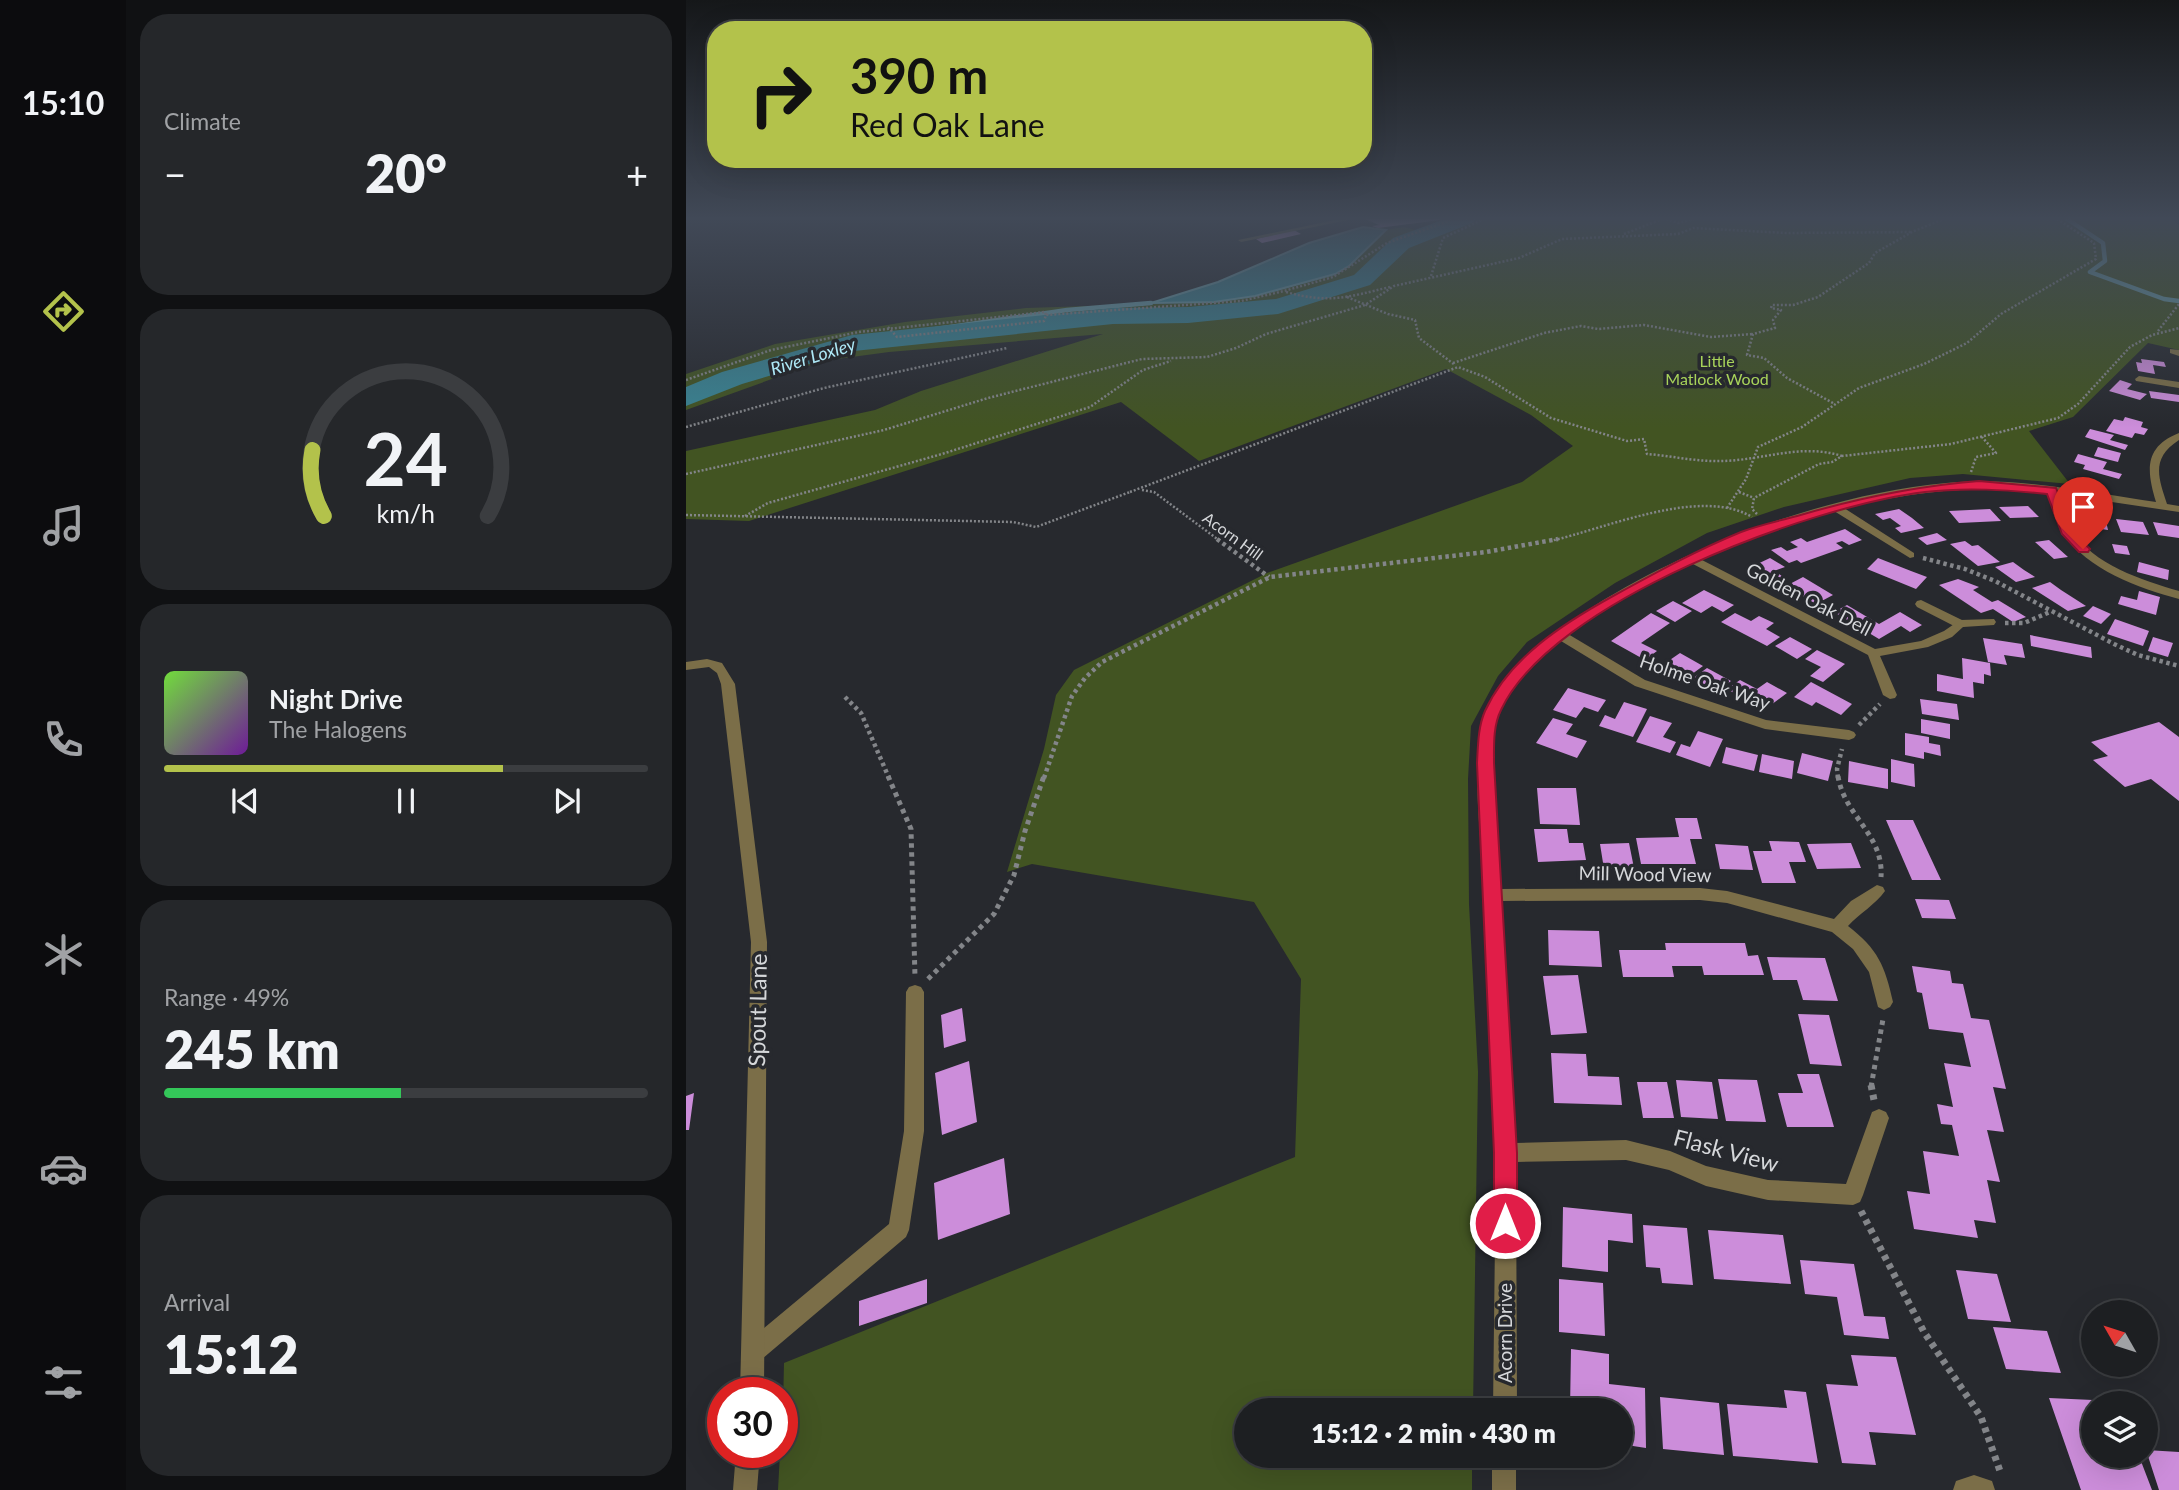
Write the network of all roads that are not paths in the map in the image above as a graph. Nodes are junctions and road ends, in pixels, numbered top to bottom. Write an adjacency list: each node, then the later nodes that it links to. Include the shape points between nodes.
1 (2139, 379): 2 (street)
2 (2179, 385)
3 (2177, 438): 5 (street, via 2158,452 2153,463)
4 (2052, 490): 5 (street, Acorn Drive); 6 (street, Acorn Drive, via 1979,484 1924,489); 10 (street, via 2068,534 2083,549 2132,579)
5 (2163, 507): 7 (street, Acorn Drive)
6 (1836, 508): 8 (street); 9 (street, Acorn Drive, via 1770,527)
7 (2179, 509)
8 (1910, 555)
9 (1691, 559): 14 (street, Acorn Drive, via 1634,587); 15 (street, Golden Oak Dell)
10 (2179, 595)
11 (1921, 604): 13 (street)
12 (1990, 622): 13 (street, Golden Oak Dell)
13 (1960, 624): 15 (street, Golden Oak Dell, via 1924,644)
14 (1560, 635): 18 (street, Holme Oak Way, via 1640,682 1765,724); 20 (street, Acorn Drive, via 1516,675 1493,711 1487,732)
15 (1873, 653): 17 (street, Golden Oak Dell)
16 (686, 666): 26 (street, Spout Lane, via 702,662 718,665 725,672 759,942)
17 (1890, 695)
18 (1849, 735)
19 (1877, 891): 21 (street)
20 (1490, 895): 21 (street, Mill Wood View, via 1700,894); 25 (street, Acorn Drive)
21 (1837, 927): 23 (street, Mill Wood View, via 1859,944 1877,970)
22 (915, 992): 26 (street, via 914,1131 900,1230)
23 (1884, 1002)
24 (1879, 1118): 25 (street, Flask View, via 1853,1195 1768,1190 1626,1150)
25 (1506, 1153): 28 (street, Acorn Drive)
26 (754, 1351): 27 (street, Spout Lane)
27 (753, 1377)
28 (1505, 1398)
29 (747, 1468): 32 (street)
30 (1504, 1468): 33 (street)
31 (1992, 1484): 34 (street)
32 (745, 1490)
33 (1504, 1490)
34 (1965, 1490)

